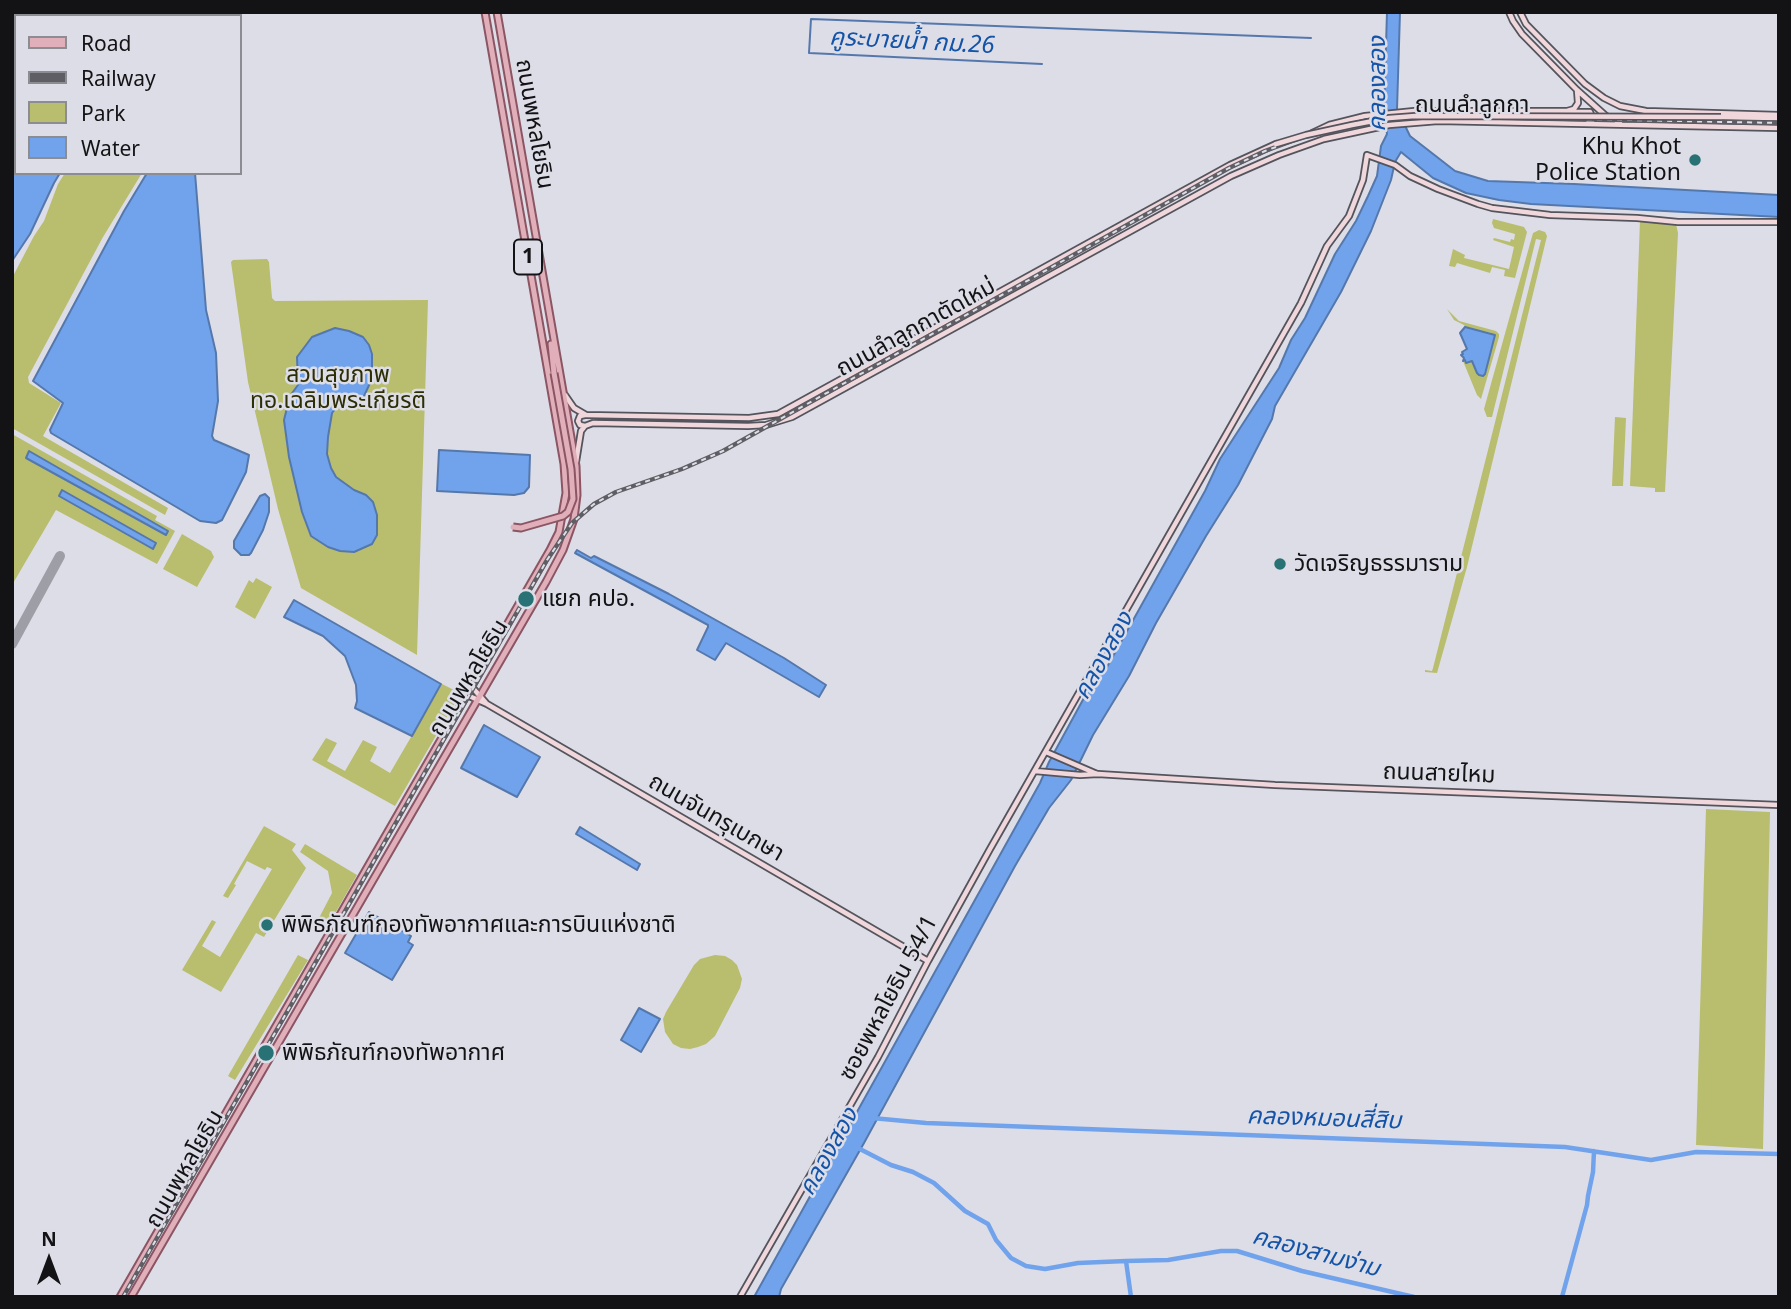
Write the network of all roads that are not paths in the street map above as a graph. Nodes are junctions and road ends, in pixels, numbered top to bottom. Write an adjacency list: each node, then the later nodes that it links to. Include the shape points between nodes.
1 (485, 12): 16 (main road, ถนนพหลโยธิน / 1)
2 (497, 12): 15 (main road, ถนนพหลโยธิน / 1)
3 (1509, 12): 5 (main road, ถนนลำลูกกา, via 1522,34)
4 (1520, 12): 7 (main road, via 1526,24 1585,84 1620,106)
5 (1577, 90): 6 (main road, via 1578,103); 9 (main road, ถนนลำลูกกา, via 1606,116)
6 (1567, 111): 8 (main road, via 1590,113 1593,118); 11 (main road, bridge, via 1380,114)
7 (1779, 117): 11 (main road, ถนนลำลูกกา, bridge, via 1436,115 1377,120)
8 (1587, 123): 9 (main road, ถนนลำลูกกา); 13 (main road, ถนนลำลูกกา, bridge, via 1437,121 1389,125 1339,135)
9 (1628, 124): 10 (main road, ถนนลำลูกกา)
10 (1779, 128)
11 (1306, 135): 12 (main road, ถนนลำลูกกา, bridge)
12 (1276, 144): 17 (main road, ถนนลำลูกกาตัดใหม่)
13 (1279, 155): 18 (main road, ถนนลำลูกกาตัดใหม่, via 1231,176)
14 (1779, 222): 28 (main road, ซอยพหลโยธิน 54/1, via 1678,222 1501,209 1438,189 1367,155 1349,216 1328,246 1301,303)
15 (543, 278): 16 (main road); 19 (main road, ถนนพหลโยธิน / 1)
16 (532, 279): 25 (main road, ถนนพหลโยธิน / 1, via 564,464 565,503 550,550)
17 (955, 315): 18 (main road); 21 (main road, ถนนลำลูกกาตัดใหม่, via 774,415)
18 (960, 324): 22 (main road, ถนนลำลูกกาตัดใหม่, via 780,421 757,426)
19 (552, 330): 20 (main road, ถนนพหลโยธิน / 1); 24 (main road, bridge, via 573,499 564,516)
20 (563, 391): 21 (main road); 23 (main road, ถนนพหลโยธิน / 1)
21 (586, 415): 22 (main road, via 578,421)
22 (585, 426): 23 (main road)
23 (576, 466): 27 (main road, ถนนพหลโยธิน / 1, via 577,495 566,542)
24 (513, 527)
25 (472, 687): 26 (main road, ถนนพหลโยธิน); 27 (main road, ถนนจันทรุเบกษา)
26 (467, 695): 27 (main road, ถนนจันทรุเบกษา); 32 (main road, ถนนพหลโยธิน)
27 (478, 697): 33 (main road, ถนนพหลโยธิน); 34 (main road, ถนนจันทรุเบกษา)
28 (1049, 753): 29 (main road, ซอยพหลโยธิน 54/1); 30 (main road, ถนนสายไหม)
29 (1035, 771): 30 (main road, ถนนสายไหม); 34 (main road, ซอยพหลโยธิน 54/1)
30 (1098, 774): 31 (main road, ถนนสายไหม)
31 (1779, 805)
32 (363, 875): 33 (main road); 35 (main road, ถนนพหลโยธิน)
33 (373, 881): 36 (main road, ถนนพหลโยธิน)
34 (928, 961): 39 (main road, ซอยพหลโยธิน 54/1)
35 (179, 1195): 36 (main road); 37 (main road, ถนนพหลโยธิน)
36 (187, 1200): 38 (main road, ถนนพหลโยธิน)
37 (120, 1297)
38 (131, 1297)
39 (740, 1297)

